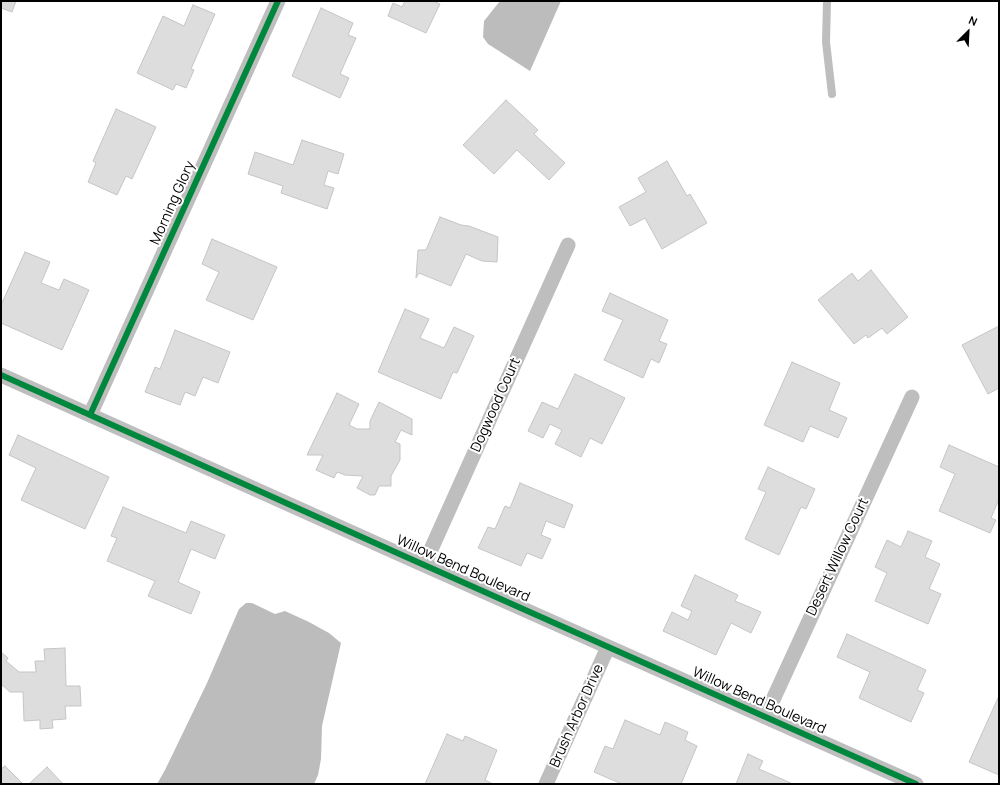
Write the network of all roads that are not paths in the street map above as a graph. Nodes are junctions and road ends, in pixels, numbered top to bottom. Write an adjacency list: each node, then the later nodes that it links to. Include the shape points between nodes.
1 (278, 1): 7 (street, Morning Glory)
2 (827, 1): 3 (lane, via 826,42)
3 (832, 94)
4 (568, 245): 8 (street, Dogwood Court)
5 (1, 375): 7 (street, Willow Bend Boulevard)
6 (912, 397): 10 (street, Desert Willow Court)
7 (90, 415): 8 (street, Willow Bend Boulevard)
8 (424, 565): 9 (street, Willow Bend Boulevard)
9 (608, 647): 10 (street, Willow Bend Boulevard); 11 (street, Brush Arbor Drive)
10 (765, 717): 12 (street, Willow Bend Boulevard)
11 (546, 784)
12 (916, 784)

